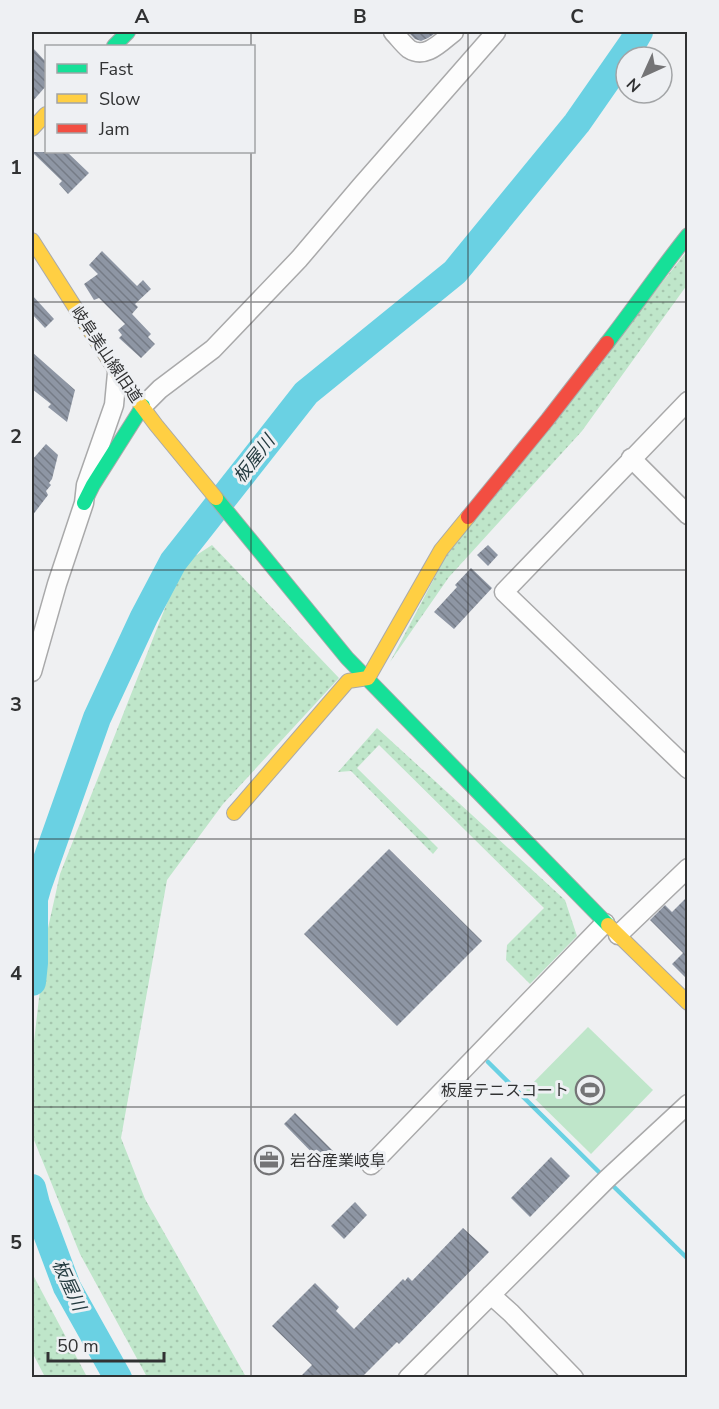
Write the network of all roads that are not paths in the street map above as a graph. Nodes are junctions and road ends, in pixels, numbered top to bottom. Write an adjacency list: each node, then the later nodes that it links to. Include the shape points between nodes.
1 (128, 32): 6 (street)
2 (393, 32): 3 (street, via 410,49 422,53)
3 (454, 32)
4 (491, 32): 7 (street)
5 (496, 32): 7 (street)
6 (115, 45)
7 (480, 49): 14 (street, via 299,259 213,349)
8 (45, 115): 9 (street)
9 (32, 129)
10 (686, 239): 19 (street, via 441,550)
11 (32, 240): 12 (street, 岐阜美山線旧道)
12 (117, 373): 14 (street, 岐阜美山線旧道); 16 (street, via 114,405 86,484)
13 (687, 401): 15 (street)
14 (143, 406): 16 (street, 岐阜美山線旧道); 19 (street, via 347,658)
15 (631, 458): 17 (street); 20 (street, via 504,592)
16 (84, 503): 18 (street, 岐阜美山線旧道)
17 (687, 515)
18 (32, 672)
19 (368, 678): 21 (street, via 348,681); 23 (street)
20 (687, 769)
21 (234, 813)
22 (687, 868): 23 (street)
23 (612, 929): 24 (street); 26 (street)
24 (687, 1003)
25 (687, 1104): 27 (street)
26 (371, 1165)
27 (491, 1295): 28 (street); 29 (street)
28 (408, 1377)
29 (574, 1377)

